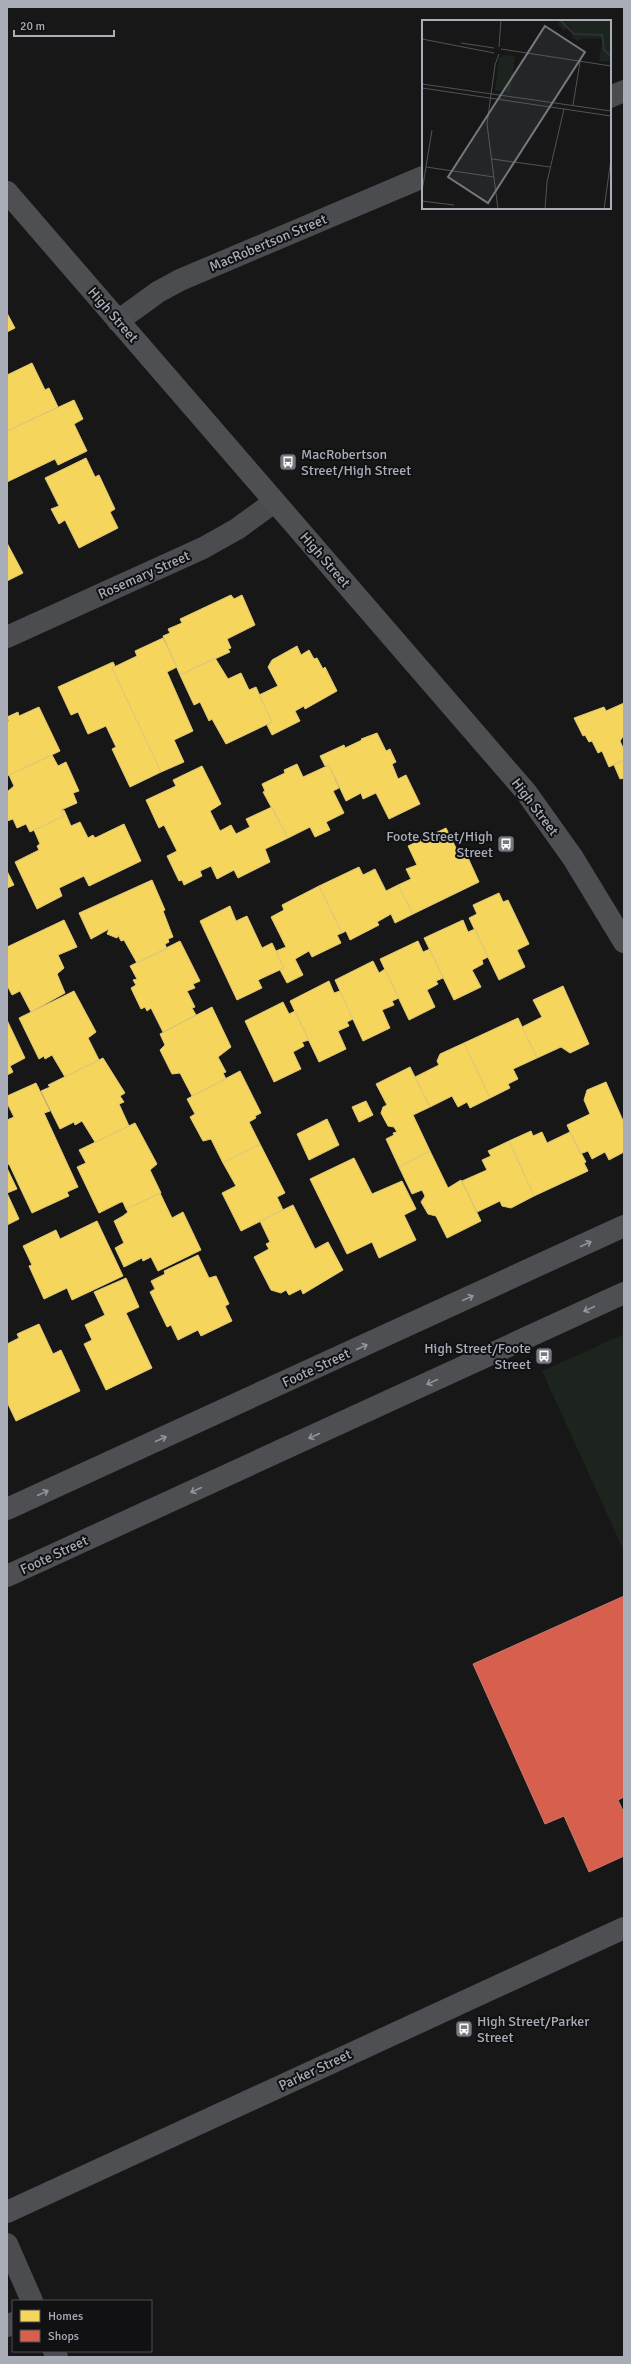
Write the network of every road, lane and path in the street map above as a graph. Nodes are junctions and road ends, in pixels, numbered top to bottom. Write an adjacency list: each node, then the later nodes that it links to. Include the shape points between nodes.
1 (624, 91): 2 (street)
2 (611, 97)
3 (422, 177): 5 (street, MacRobertson Street, via 180,280)
4 (7, 192): 5 (main road, High Street)
5 (118, 320): 6 (main road, High Street)
6 (274, 502): 7 (street, Rosemary Street, via 237,529 203,548); 8 (main road, High Street, via 526,792 573,858)
7 (7, 638)
8 (624, 942)
9 (624, 1226): 11 (main road, Foote Street, one-way to 9)
10 (624, 1293): 12 (main road, Foote Street, one-way to 12)
11 (7, 1509)
12 (7, 1576)
13 (624, 1928): 14 (main road, Parker Street)
14 (7, 2212)
15 (7, 2244): 16 (street)
16 (32, 2300)

